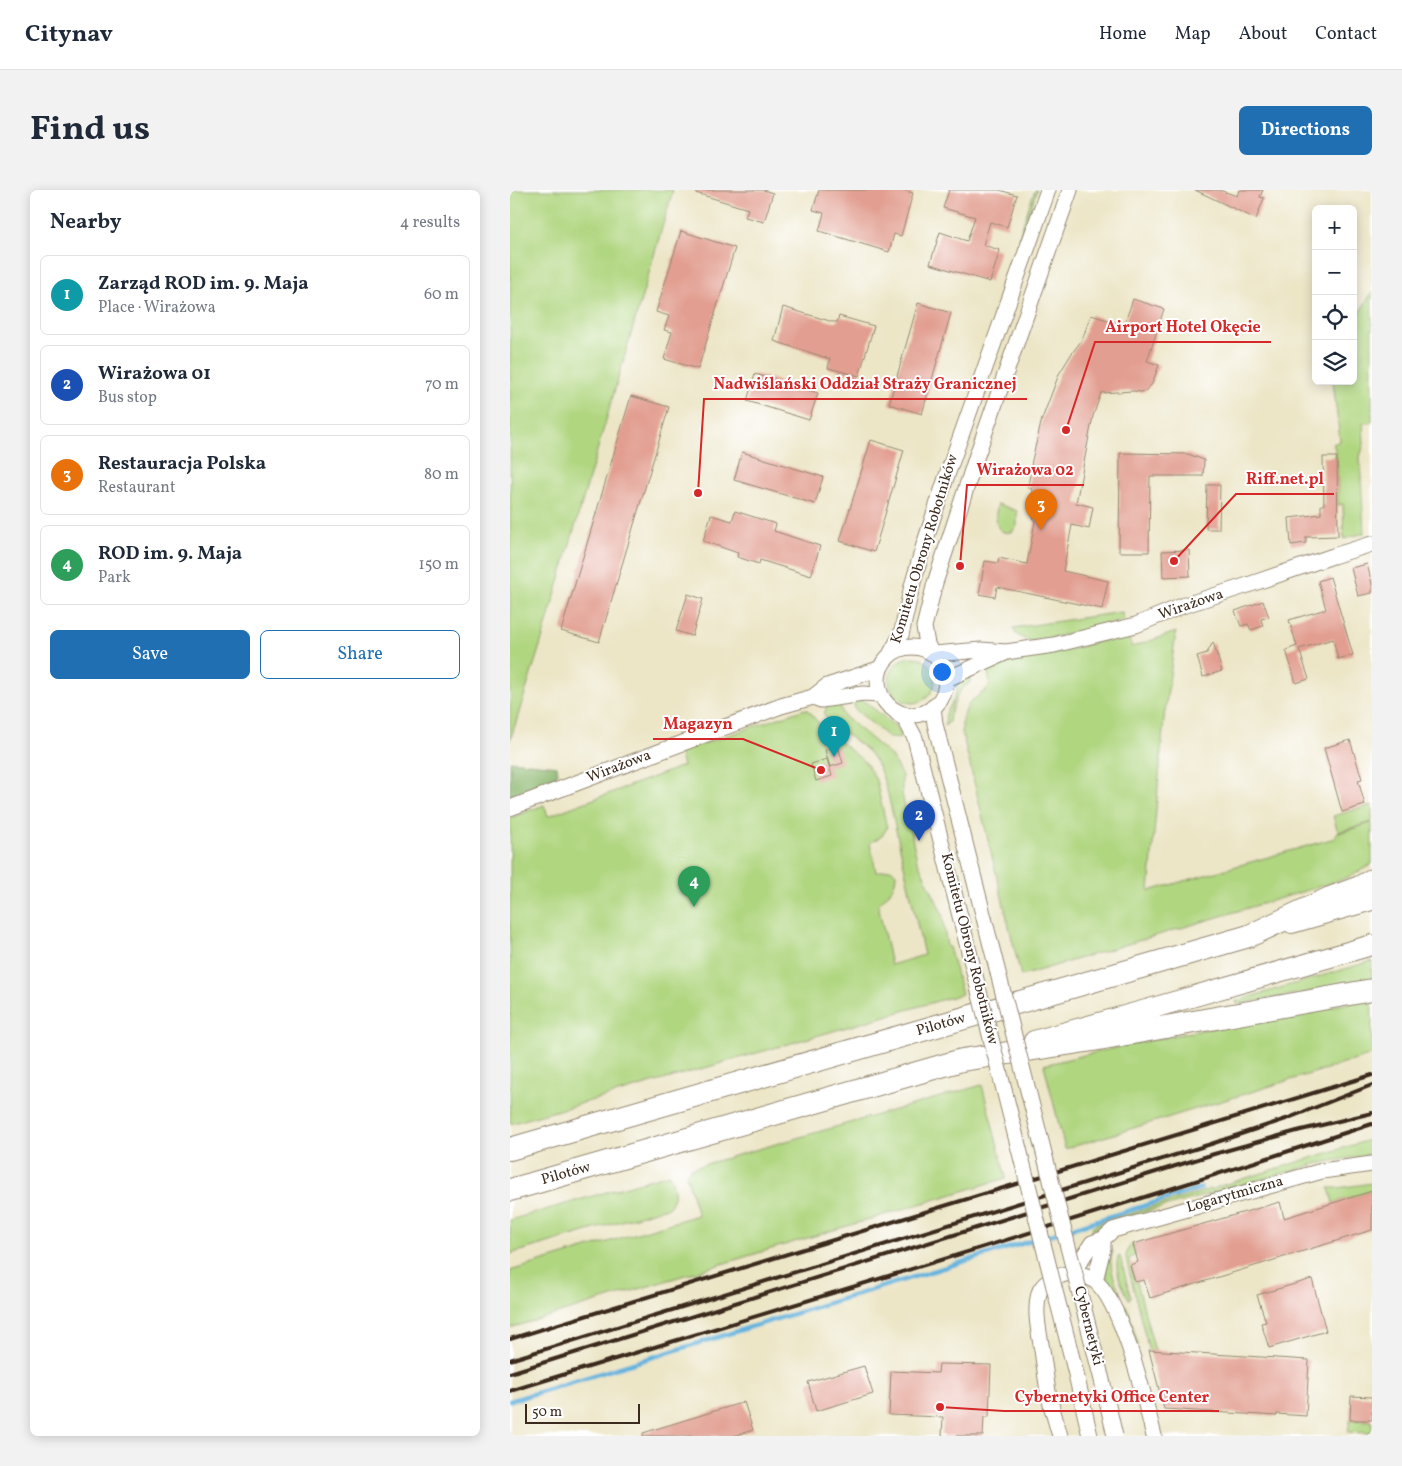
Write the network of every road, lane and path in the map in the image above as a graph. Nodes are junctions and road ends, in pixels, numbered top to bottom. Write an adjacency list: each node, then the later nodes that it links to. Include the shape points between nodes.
1 (1048, 190): 5 (street, Komitetu Obrony Robotników, via 943,487 923,548 901,635)
2 (1070, 190): 6 (street, Komitetu Obrony Robotników, via 935,583 924,627 927,644)
3 (1372, 544): 4 (street, Wirażowa, via 1182,606 1136,625 1054,646)
4 (1006, 652): 6 (street, Wirażowa); 8 (street, Wirażowa)
5 (891, 653): 6 (street, via 914,648); 7 (street)
6 (933, 653): 8 (street)
7 (878, 669): 9 (street); 10 (street, Wirażowa, via 827,686)
8 (947, 678): 11 (street, via 945,692)
9 (879, 695): 10 (street, Wirażowa, via 821,700); 12 (street)
10 (813, 697): 13 (street, Wirażowa)
11 (933, 707): 12 (street, via 915,714); 21 (street, Komitetu Obrony Robotników, bridge)
12 (896, 712): 22 (street, Komitetu Obrony Robotników, bridge, via 906,721 915,738)
13 (510, 808)
14 (1372, 880): 16 (highway)
15 (1372, 900): 16 (main road, Pilotów)
16 (1249, 936): 20 (highway, Pilotów)
17 (1372, 945): 19 (main road, Pilotów)
18 (1372, 990): 19 (highway)
19 (962, 1060): 24 (highway, Pilotów)
20 (510, 1149)
21 (1045, 1158): 30 (street, Cybernetyki, bridge)
22 (1022, 1164): 29 (street, Cybernetyki, bridge)
23 (1372, 1164): 25 (street, Logarytmiczna, via 1322,1171 1239,1194 1127,1226)
24 (510, 1190)
25 (1103, 1239): 26 (street, Logarytmiczna, via 1092,1243); 27 (street)
26 (1075, 1274): 27 (street, Cybernetyki); 28 (street, Cybernetyki, via 1062,1274 1052,1279 1039,1293 1037,1320 1048,1392)
27 (1095, 1281): 31 (street, Cybernetyki, via 1112,1304 1126,1338)
28 (1060, 1436)
29 (1090, 1436)
30 (1114, 1436)
31 (1154, 1436)

